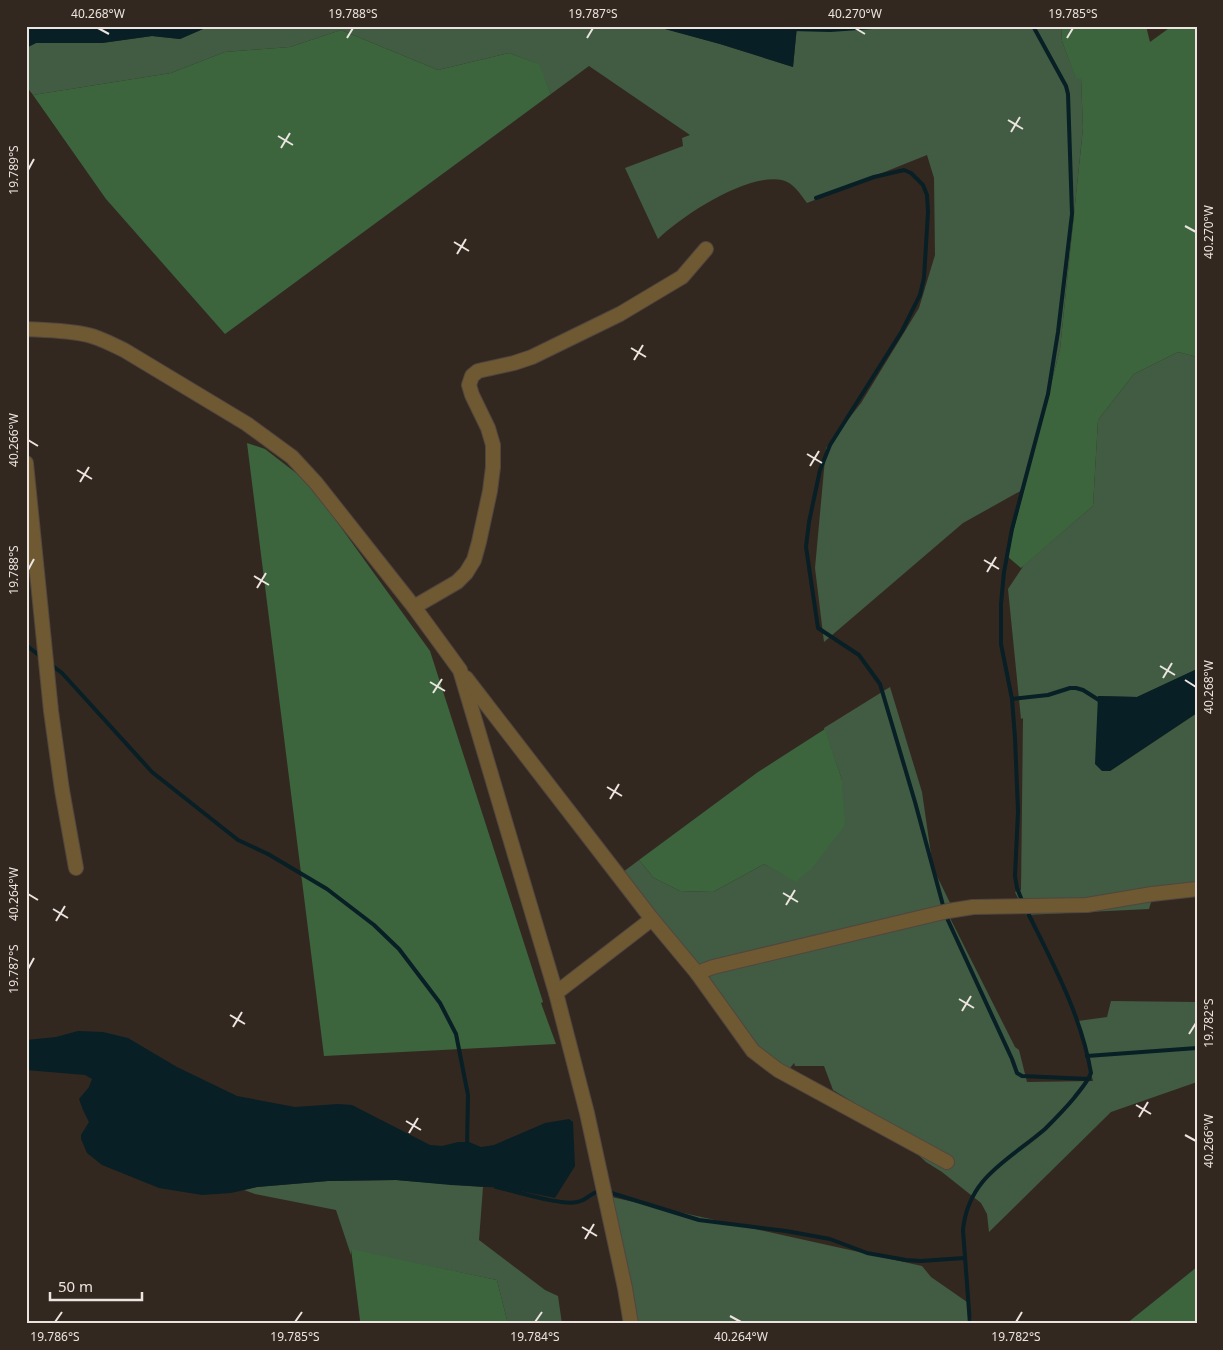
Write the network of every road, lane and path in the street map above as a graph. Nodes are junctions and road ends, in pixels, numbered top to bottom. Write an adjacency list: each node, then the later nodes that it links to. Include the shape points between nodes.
1 (706, 250): 4 (street, via 682,277 620,314 532,357 475,373 470,380 472,395 493,445 490,491 479,542 466,573)
2 (26, 329): 4 (street, via 61,330 104,340 274,442 316,482)
3 (26, 464): 6 (street, via 51,712)
4 (414, 607): 5 (street)
5 (460, 670): 8 (street); 10 (street)
6 (76, 868)
7 (1197, 889): 9 (street, via 1087,905 973,907 948,911)
8 (652, 919): 9 (street); 10 (street)
9 (697, 973): 11 (street, via 760,1058)
10 (556, 993): 12 (street, via 587,1114)
11 (948, 1162)
12 (631, 1324)

